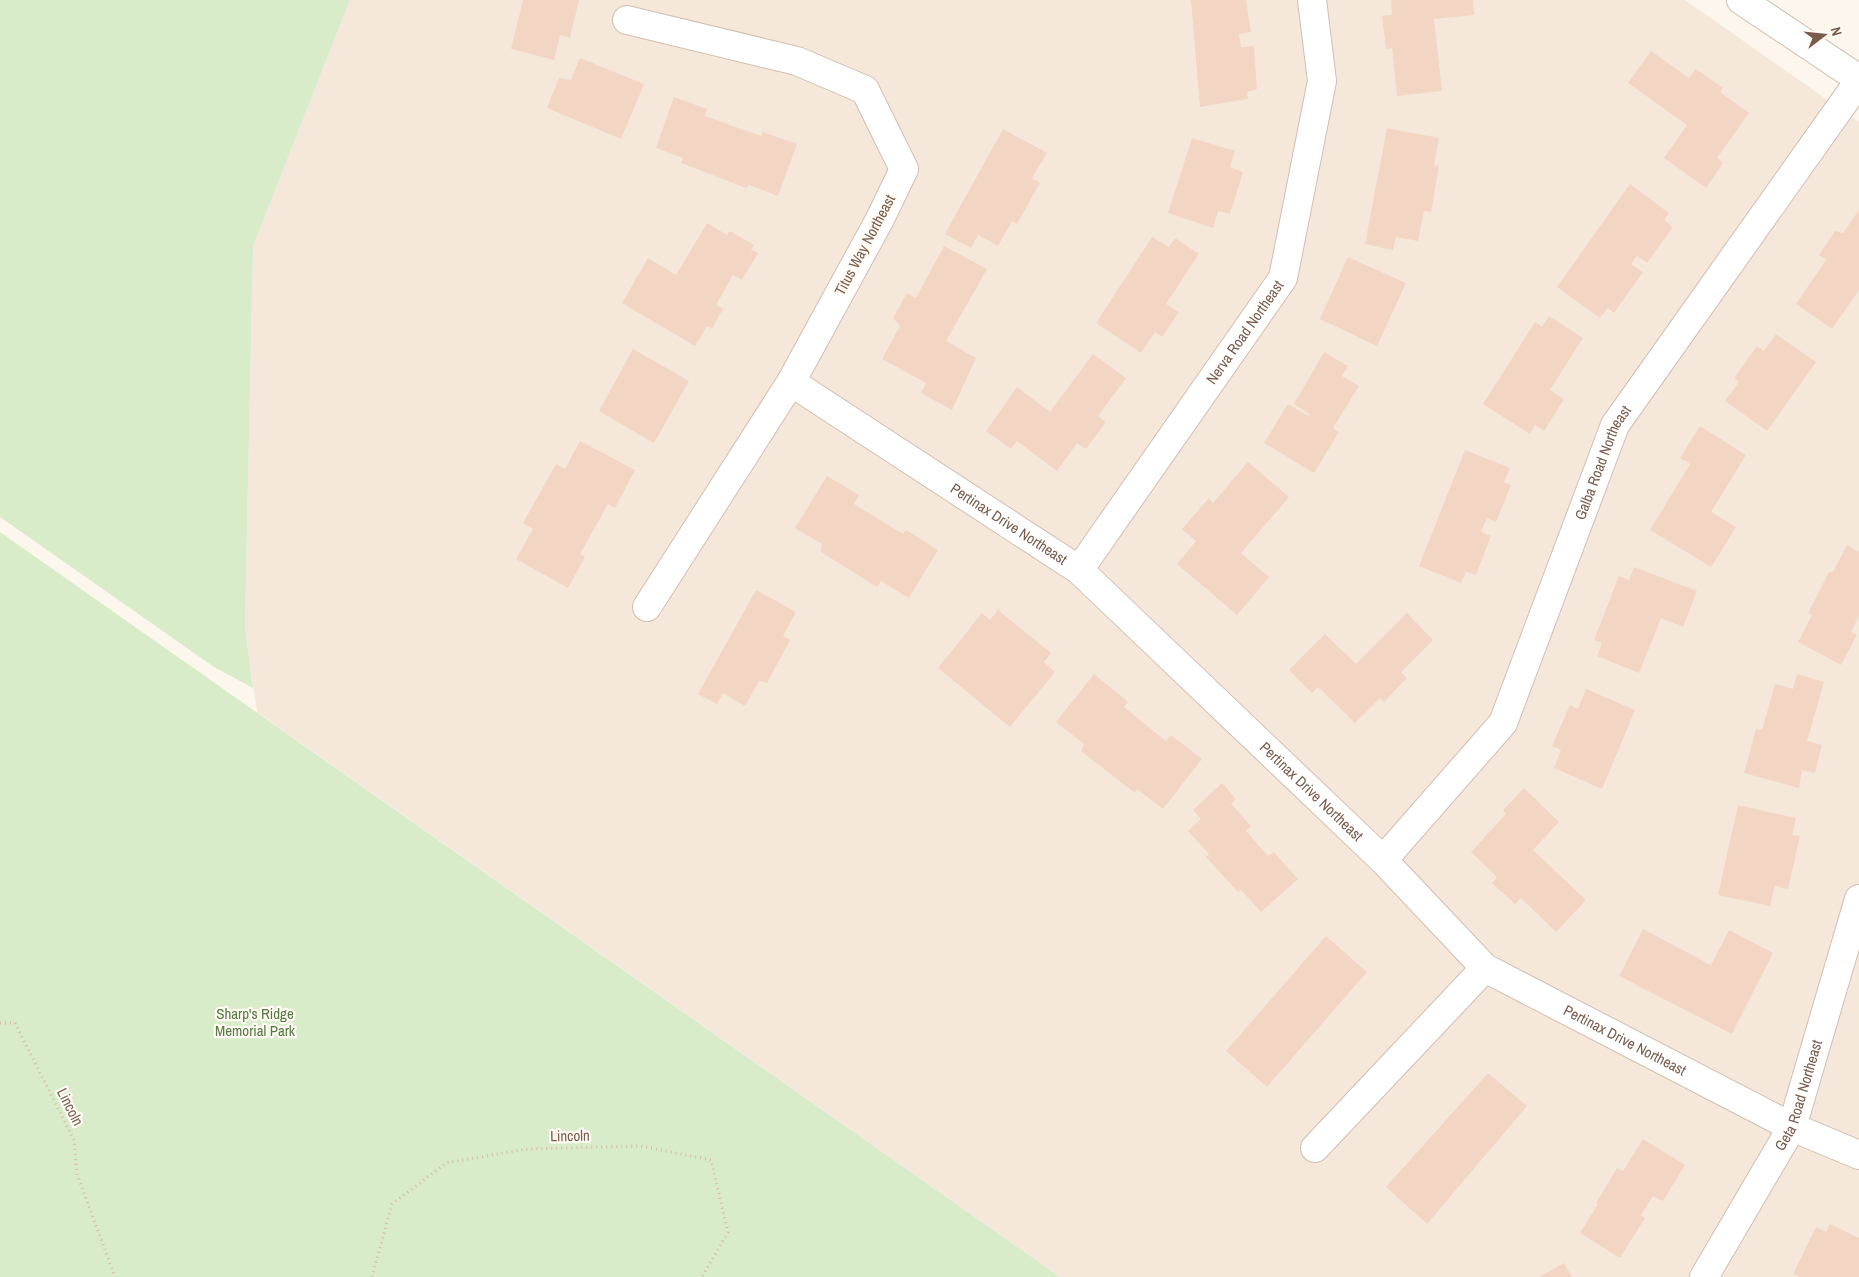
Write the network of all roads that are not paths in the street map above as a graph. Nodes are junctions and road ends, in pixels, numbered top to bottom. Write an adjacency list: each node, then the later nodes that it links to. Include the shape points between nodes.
1 (1312, 0): 6 (street, Nerva Road Northeast, via 1322,81 1283,278)
2 (1742, 0): 4 (street)
3 (627, 20): 5 (street, Titus Way Northeast, via 797,61 865,90 904,169)
4 (1859, 80): 8 (street, Galba Road Northeast, via 1615,425 1503,723)
5 (791, 382): 6 (street, Pertinax Drive Northeast); 7 (street, Titus Way Northeast)
6 (1079, 570): 8 (street, Pertinax Drive Northeast)
7 (648, 608)
8 (1383, 860): 10 (street, Pertinax Drive Northeast)
9 (1859, 899): 11 (street, Geta Road Northeast)
10 (1485, 968): 11 (street, Pertinax Drive Northeast); 12 (street)
11 (1792, 1127): 13 (street, Pertinax Drive Northeast); 14 (street, Geta Road Northeast)
12 (1315, 1148)
13 (1859, 1155)
14 (1704, 1277)

